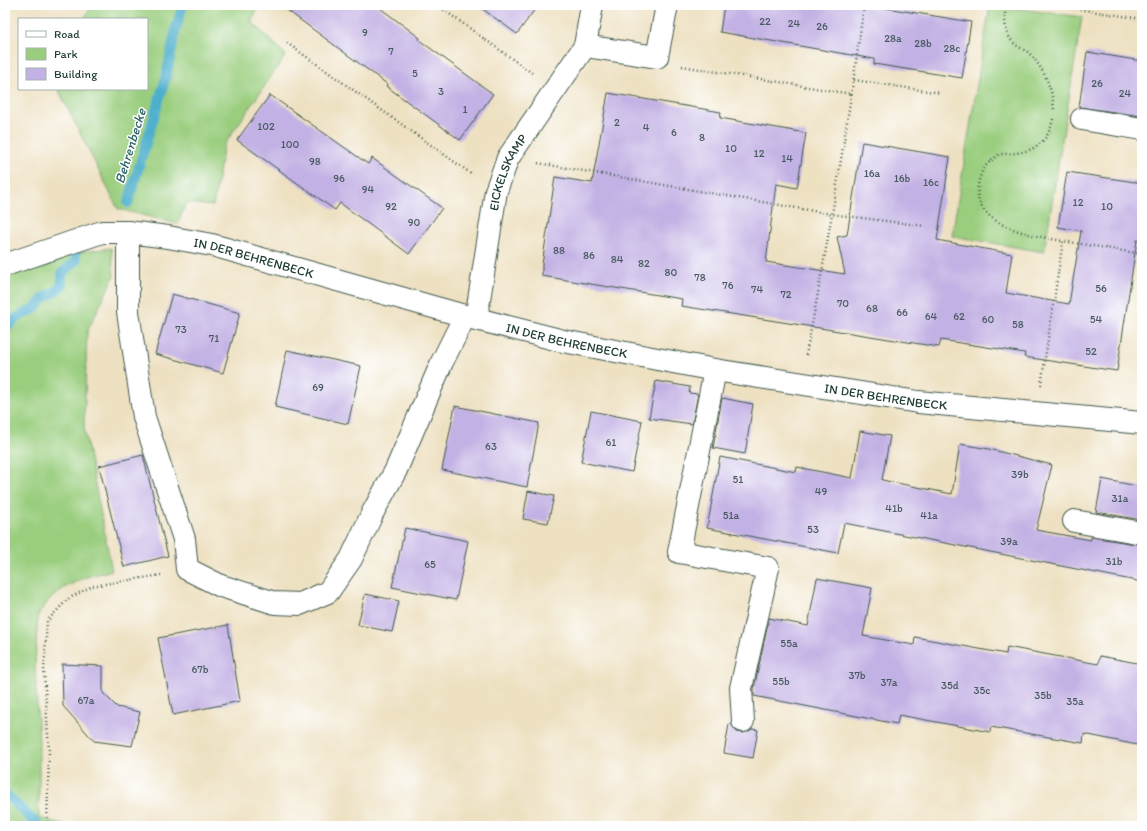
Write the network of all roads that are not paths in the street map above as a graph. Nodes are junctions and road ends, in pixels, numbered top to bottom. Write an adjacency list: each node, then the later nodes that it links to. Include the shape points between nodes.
1 (592, 5): 3 (street, EICKELSKAMP)
2 (667, 5): 3 (street, via 657,57)
3 (585, 46): 8 (street, EICKELSKAMP, via 508,158 496,191)
4 (1082, 119): 5 (street)
5 (1142, 129)
6 (128, 232): 7 (street, IN DER BEHRENBECK, via 102,232); 8 (street, IN DER BEHRENBECK, via 212,245); 8 (street, EICKELSKAMP, via 128,312 144,417 184,539 187,569 221,586 275,604 300,604 328,592 351,559 396,470 442,362)
7 (5, 265)
8 (471, 317): 9 (street, IN DER BEHRENBECK, via 563,341)
9 (715, 370): 10 (street, IN DER BEHRENBECK, via 918,402); 13 (street, via 680,552 768,568 741,688)
10 (1142, 423)
11 (1074, 521): 12 (street)
12 (1142, 533)
13 (743, 721)

